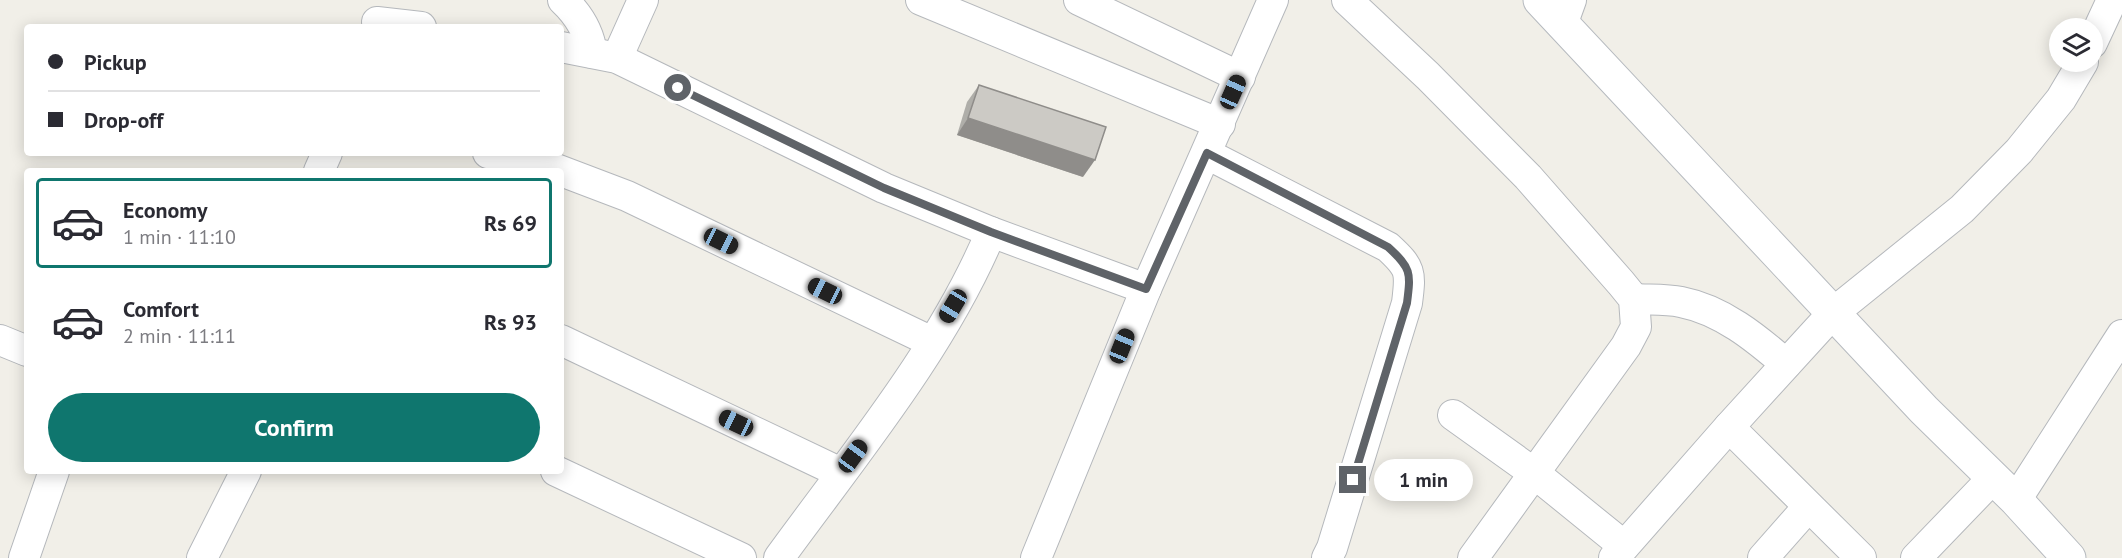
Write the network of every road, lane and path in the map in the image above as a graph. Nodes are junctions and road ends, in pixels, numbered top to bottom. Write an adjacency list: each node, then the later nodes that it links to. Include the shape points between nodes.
1 (563, 0): 14 (street)
2 (643, 0): 14 (street)
3 (921, 0): 17 (street)
4 (1079, 0): 16 (street)
5 (1273, 0): 16 (street)
6 (1347, 0): 24 (street, via 1528,177)
7 (1540, 0): 9 (main road)
8 (2112, 0): 11 (street)
9 (1567, 12): 25 (main road)
10 (379, 16): 12 (street)
11 (2103, 19)
12 (410, 24)
13 (564, 48): 14 (street)
14 (604, 55): 22 (street, via 884,188)
15 (2077, 72): 25 (street, via 2019,152 1962,209)
16 (1240, 77): 17 (street)
17 (1220, 124): 18 (street)
18 (1207, 153): 23 (street); 47 (street, via 1388,247 1405,262 1410,280 1407,303)
19 (502, 156): 20 (street)
20 (553, 168)
21 (564, 172): 29 (street, via 627,196)
22 (991, 232): 23 (street); 29 (street, via 975,271)
23 (1146, 289): 46 (street)
24 (1634, 299): 31 (street, via 1681,302 1721,316); 35 (street, via 1636,327 1626,345)
25 (1833, 313): 31 (street); 39 (main road)
26 (2122, 335): 39 (street)
27 (0, 340): 30 (street)
28 (564, 341): 34 (street)
29 (932, 342): 34 (street)
30 (24, 350)
31 (1786, 364): 33 (street)
32 (1453, 415): 35 (street)
33 (1729, 427): 40 (street); 41 (street)
34 (841, 473): 45 (street)
35 (1534, 473): 41 (street); 48 (street)
36 (53, 474): 42 (street)
37 (244, 474): 43 (street)
38 (562, 474): 44 (street)
39 (2004, 489): 51 (street); 52 (main road)
40 (1808, 507): 49 (street); 50 (street)
41 (1619, 552)
42 (24, 558)
43 (202, 558)
44 (741, 558)
45 (779, 558)
46 (1036, 558)
47 (1327, 558)
48 (1473, 558)
49 (1763, 558)
50 (1861, 558)
51 (1916, 558)
52 (2069, 558)

